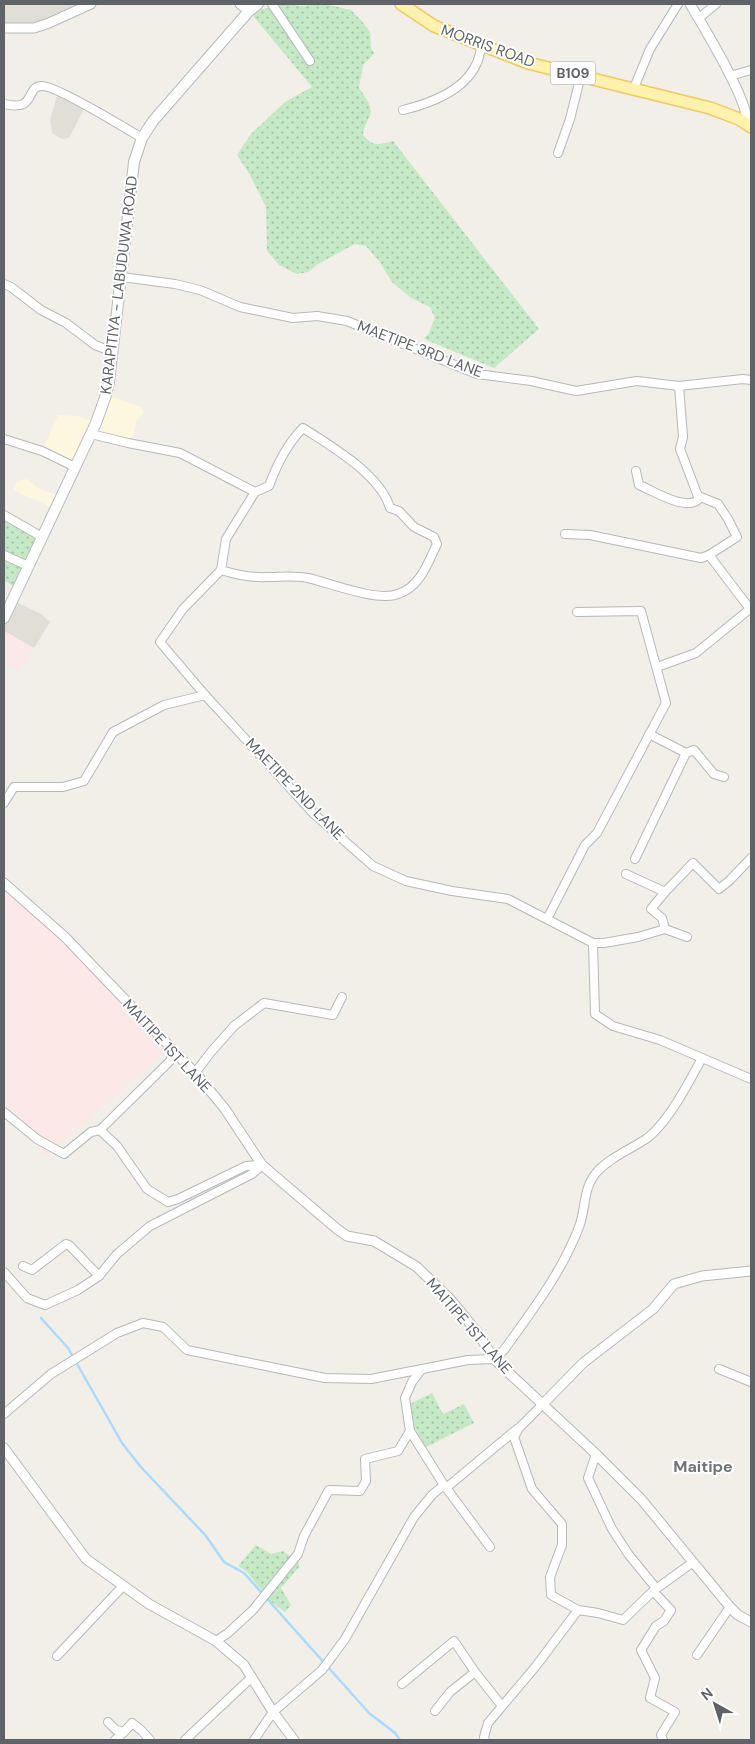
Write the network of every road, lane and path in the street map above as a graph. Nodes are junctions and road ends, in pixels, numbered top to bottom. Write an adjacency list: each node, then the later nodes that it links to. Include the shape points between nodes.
1 (91, 4): 11 (street, via 34,28)
2 (240, 4): 9 (street)
3 (258, 4): 9 (main road, KARAPITIYA - LABUDUWA ROAD)
4 (272, 4): 13 (street)
5 (401, 4): 12 (main road, MORRIS ROAD / B109, via 434,26)
6 (678, 4): 17 (street, via 653,43)
7 (690, 4): 10 (street)
8 (716, 4): 10 (street)
9 (249, 11): 21 (main road, KARAPITIYA - LABUDUWA ROAD, via 153,121)
10 (699, 18): 16 (street)
11 (4, 28)
12 (481, 46): 15 (main road, MORRIS ROAD / B109, via 528,63); 19 (street, via 466,80 428,104)
13 (310, 61)
14 (751, 70): 16 (street)
15 (581, 74): 17 (main road, MORRIS ROAD / B109); 22 (street)
16 (730, 76): 20 (street)
17 (634, 88): 20 (main road, MORRIS ROAD / B109, via 710,108)
18 (4, 104): 21 (street, via 22,105 36,88 49,87)
19 (403, 110)
20 (749, 125)
21 (142, 138): 23 (main road, KARAPITIYA - LABUDUWA ROAD, via 134,162)
22 (558, 153)
23 (122, 278): 25 (main road, KARAPITIYA - LABUDUWA ROAD); 27 (street, MAETIPE 3RD LANE, via 200,290 240,307 293,318 317,316 347,322 477,374 576,391 637,381)
24 (4, 284): 25 (street, via 94,345)
25 (113, 352): 28 (main road, KARAPITIYA - LABUDUWA ROAD, via 106,395)
26 (751, 380): 27 (street, MAETIPE 3RD LANE)
27 (679, 386): 33 (street, via 683,437 680,449)
28 (91, 434): 30 (main road, KARAPITIYA - LABUDUWA ROAD); 32 (street, via 180,453)
29 (4, 438): 30 (street)
30 (75, 467): 36 (main road, KARAPITIYA - LABUDUWA ROAD)
31 (636, 470): 33 (street, via 639,485 677,502 695,503)
32 (255, 492): 40 (street, via 226,539); 40 (street, via 269,486 277,465 303,428 355,463 387,498 390,508 399,511 414,527 434,538 438,544 420,578 410,589 397,595 382,596 343,589 307,578 284,575 264,578)
33 (698, 496): 38 (street, via 718,504 737,537)
34 (4, 516): 36 (street)
35 (565, 534): 38 (street, via 590,535 701,558)
36 (42, 537): 39 (main road, KARAPITIYA - LABUDUWA ROAD)
37 (4, 555): 39 (street)
38 (709, 555): 41 (street)
39 (28, 566): 43 (main road, KARAPITIYA - LABUDUWA ROAD)
40 (221, 570): 45 (street, MAETIPE 2ND LANE, via 183,608 160,642)
41 (751, 609): 44 (street, via 696,653)
42 (577, 612): 44 (street, via 641,611)
43 (4, 618)
44 (656, 667): 46 (street, via 666,703)
45 (205, 695): 49 (street, via 164,705 113,732 84,781 63,787 14,787); 56 (street, MAETIPE 2ND LANE, via 314,814 373,866 406,881 508,899)
46 (649, 734): 47 (street); 56 (street, via 598,832 585,845)
47 (686, 753): 48 (street, via 694,750 714,774); 51 (street)
48 (724, 777)
49 (4, 803)
50 (751, 858): 55 (street, via 719,889 693,863)
51 (635, 860)
52 (577, 870): 56 (street)
53 (626, 874): 55 (street)
54 (4, 883): 61 (street, MAITIPE 1ST LANE, via 65,938)
55 (665, 892): 57 (street, via 652,909 662,918)
56 (549, 920): 59 (street, MAETIPE 2ND LANE)
57 (664, 929): 58 (street); 59 (street, via 638,937)
58 (688, 937)
59 (593, 943): 62 (street, via 595,1014 613,1026 660,1040)
60 (342, 997): 63 (street, via 333,1015 264,1003 234,1026)
61 (174, 1052): 63 (street, MAITIPE 1ST LANE); 66 (street, via 170,1061)
62 (702, 1058): 64 (street); 72 (street, via 661,1124 596,1173 588,1185 580,1226 552,1282 504,1350)
63 (195, 1073): 67 (street, MAITIPE 1ST LANE, via 225,1109)
64 (751, 1079)
65 (4, 1112): 66 (street, via 37,1139 64,1154 91,1132)
66 (100, 1130): 67 (street, via 117,1146 147,1189 168,1202 246,1166)
67 (262, 1165): 71 (street, via 252,1174 150,1226 117,1254); 72 (street, MAITIPE 1ST LANE, via 347,1236 374,1242 417,1267 477,1332)
68 (23, 1266): 71 (street, via 32,1270 66,1244)
69 (751, 1271): 76 (street, via 702,1276 674,1284 653,1309 583,1363)
70 (4, 1272): 71 (street, via 27,1298 45,1305)
71 (99, 1276)
72 (494, 1359): 74 (street, via 468,1360); 76 (street, MAITIPE 1ST LANE)
73 (719, 1369): 75 (street)
74 (421, 1370): 77 (street, via 371,1379 325,1378 187,1350 163,1327 143,1323 116,1333 51,1374); 79 (street, via 405,1398)
75 (751, 1382)
76 (542, 1405): 78 (street); 81 (street, MAITIPE 1ST LANE)
77 (4, 1414)
78 (519, 1428): 82 (street); 88 (street, via 514,1437 532,1489 562,1524 562,1546 550,1577 551,1595)
79 (410, 1430): 82 (street); 90 (street, via 398,1451 365,1459 366,1481 360,1491 329,1490 298,1554 253,1610 228,1634)
80 (4, 1448): 85 (street, via 86,1559)
81 (596, 1454): 84 (street, MAITIPE 1ST LANE, via 641,1499); 86 (street, via 588,1478 612,1529)
82 (445, 1487): 83 (street); 98 (street, via 432,1496 414,1517 345,1639 322,1670)
83 (490, 1547)
84 (692, 1563): 86 (street); 87 (street, MAITIPE 1ST LANE)
85 (123, 1586): 90 (street, via 149,1604); 92 (street)
86 (655, 1589): 88 (street, via 623,1620); 107 (street, via 671,1610 656,1626 642,1650 655,1678 650,1698 675,1712 661,1735)
87 (730, 1607): 89 (street, MAITIPE 1ST LANE); 91 (street)
88 (578, 1610): 96 (street)
89 (751, 1622)
90 (216, 1640): 94 (street, via 244,1665)
91 (697, 1655)
92 (57, 1656)
93 (475, 1672): 95 (street, via 454,1641); 96 (street); 97 (street, via 450,1692)
94 (252, 1677): 98 (street); 103 (street)
95 (402, 1684)
96 (502, 1706): 106 (street, via 488,1722)
97 (435, 1711)
98 (273, 1712): 104 (street); 105 (street)
99 (108, 1722): 100 (street, via 116,1730)
100 (124, 1732): 101 (street); 102 (street, via 132,1723)
101 (115, 1740)
102 (150, 1740)
103 (185, 1740)
104 (254, 1740)
105 (294, 1740)
106 (485, 1740)
107 (663, 1740)

